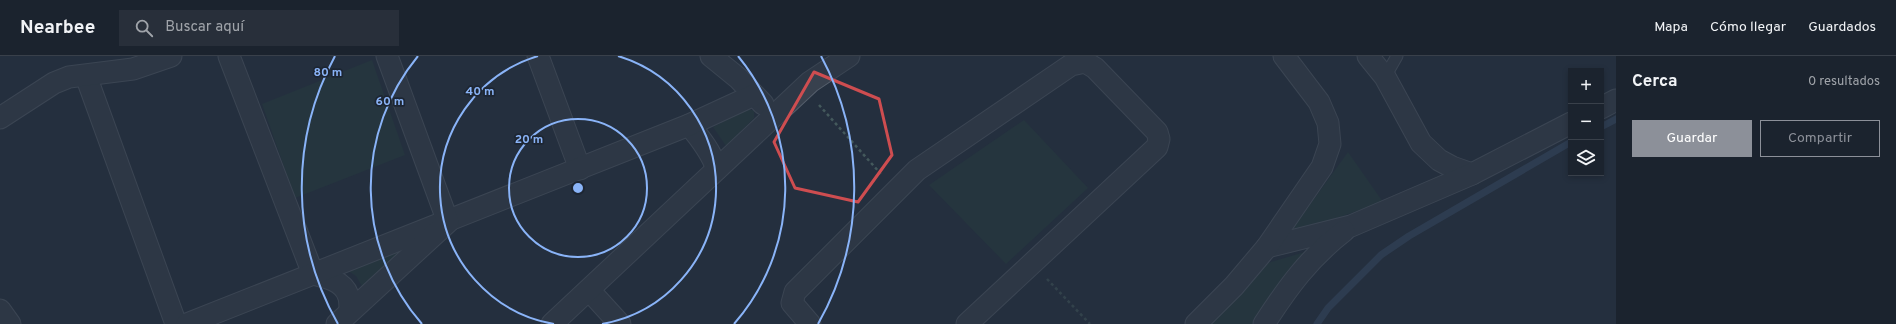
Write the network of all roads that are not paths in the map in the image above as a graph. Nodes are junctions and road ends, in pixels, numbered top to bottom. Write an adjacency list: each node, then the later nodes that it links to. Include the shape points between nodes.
1 (171, 56): 10 (street, via 133,70)
2 (229, 56): 25 (street)
3 (387, 56): 22 (street)
4 (538, 56): 19 (street)
5 (711, 56): 12 (street)
6 (849, 56): 15 (street, via 804,88)
7 (1284, 56): 24 (street, via 1319,102 1328,123 1330,144 1322,167)
8 (1368, 56): 11 (street)
9 (1396, 56): 11 (lane)
10 (86, 76): 16 (street, via 69,77 54,83); 30 (street)
11 (1385, 78): 21 (street, via 1421,142 1439,160)
12 (754, 95): 15 (street); 17 (street)
13 (1616, 100): 14 (street)
14 (1604, 106)
15 (775, 116): 20 (street)
16 (0, 118)
17 (688, 125): 19 (street); 20 (street, via 709,151)
18 (1568, 125): 21 (street)
19 (580, 169): 22 (street)
20 (717, 169): 26 (street)
21 (1472, 174): 23 (street)
22 (448, 222): 25 (street); 28 (street)
23 (1351, 226): 24 (street); 37 (street, via 1323,248 1302,270)
24 (1267, 247): 36 (street, via 1234,286)
25 (313, 274): 28 (street, via 338,283 348,294); 31 (street)
26 (589, 290): 32 (street); 33 (street)
27 (0, 310): 29 (street)
28 (343, 318)
29 (10, 324)
30 (176, 324)
31 (187, 324)
32 (552, 324)
33 (620, 324)
34 (810, 324): 35 (street, via 792,303 795,292 917,170 1071,65 1085,62 1095,68 1157,132 1157,148)
35 (967, 324)
36 (1196, 324)
37 (1264, 324)

